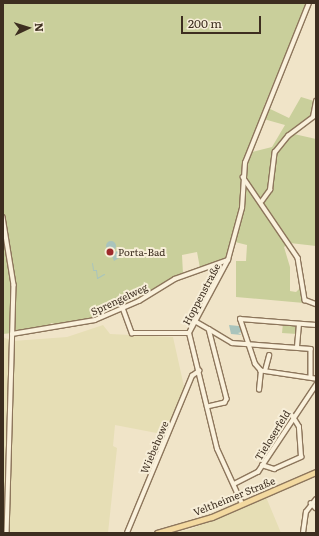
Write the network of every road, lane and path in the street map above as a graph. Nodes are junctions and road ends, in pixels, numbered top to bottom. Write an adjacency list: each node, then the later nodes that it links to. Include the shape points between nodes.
1 (310, 3): 3 (street, Hoppenstraße, via 265,106)
2 (316, 101): 4 (street, via 313,117 288,136 275,152 270,190)
3 (243, 177): 4 (street, via 254,195); 6 (street, Hoppenstraße, via 242,208)
4 (262, 201): 7 (street, via 298,258 308,303)
5 (3, 217): 14 (street, via 14,285)
6 (228, 260): 8 (street, Sprengelweg, via 175,280); 9 (street, Hoppenstraße)
7 (316, 304)
8 (123, 308): 13 (street, via 132,333); 14 (street, Sprengelweg, via 84,323)
9 (195, 321): 12 (street); 13 (street, Hoppenstraße)
10 (299, 325): 11 (street); 15 (street, via 240,319); 16 (street)
11 (316, 325)
12 (209, 329): 15 (street, via 232,343); 22 (street, via 227,398 225,403)
13 (189, 333): 18 (street, Hoppenstraße)
14 (12, 334): 31 (street)
15 (247, 344): 16 (street); 19 (street)
16 (298, 347): 20 (street, via 312,350)
17 (269, 356): 19 (street)
18 (199, 371): 22 (street, Hoppenstraße); 33 (street, Wiebehowe, via 192,376)
19 (263, 371): 20 (street); 21 (street)
20 (314, 378): 23 (street, Tieloserfeld, via 316,385)
21 (259, 390)
22 (207, 407): 26 (street, Hoppenstraße, via 217,449)
23 (292, 416): 24 (street, Tieloserfeld); 24 (street, via 299,427 301,457 274,469)
24 (262, 465): 26 (street, Tieloserfeld, via 254,476)
25 (316, 472): 29 (main road, Veltheimer Straße)
26 (234, 484): 29 (street, Hoppenstraße)
27 (316, 499): 28 (street)
28 (311, 503): 30 (street); 35 (street, via 304,516)
29 (242, 504): 34 (main road, Veltheimer Straße)
30 (316, 508)
31 (5, 527): 32 (street)
32 (7, 533)
33 (127, 533)
34 (157, 533)
35 (303, 533)

